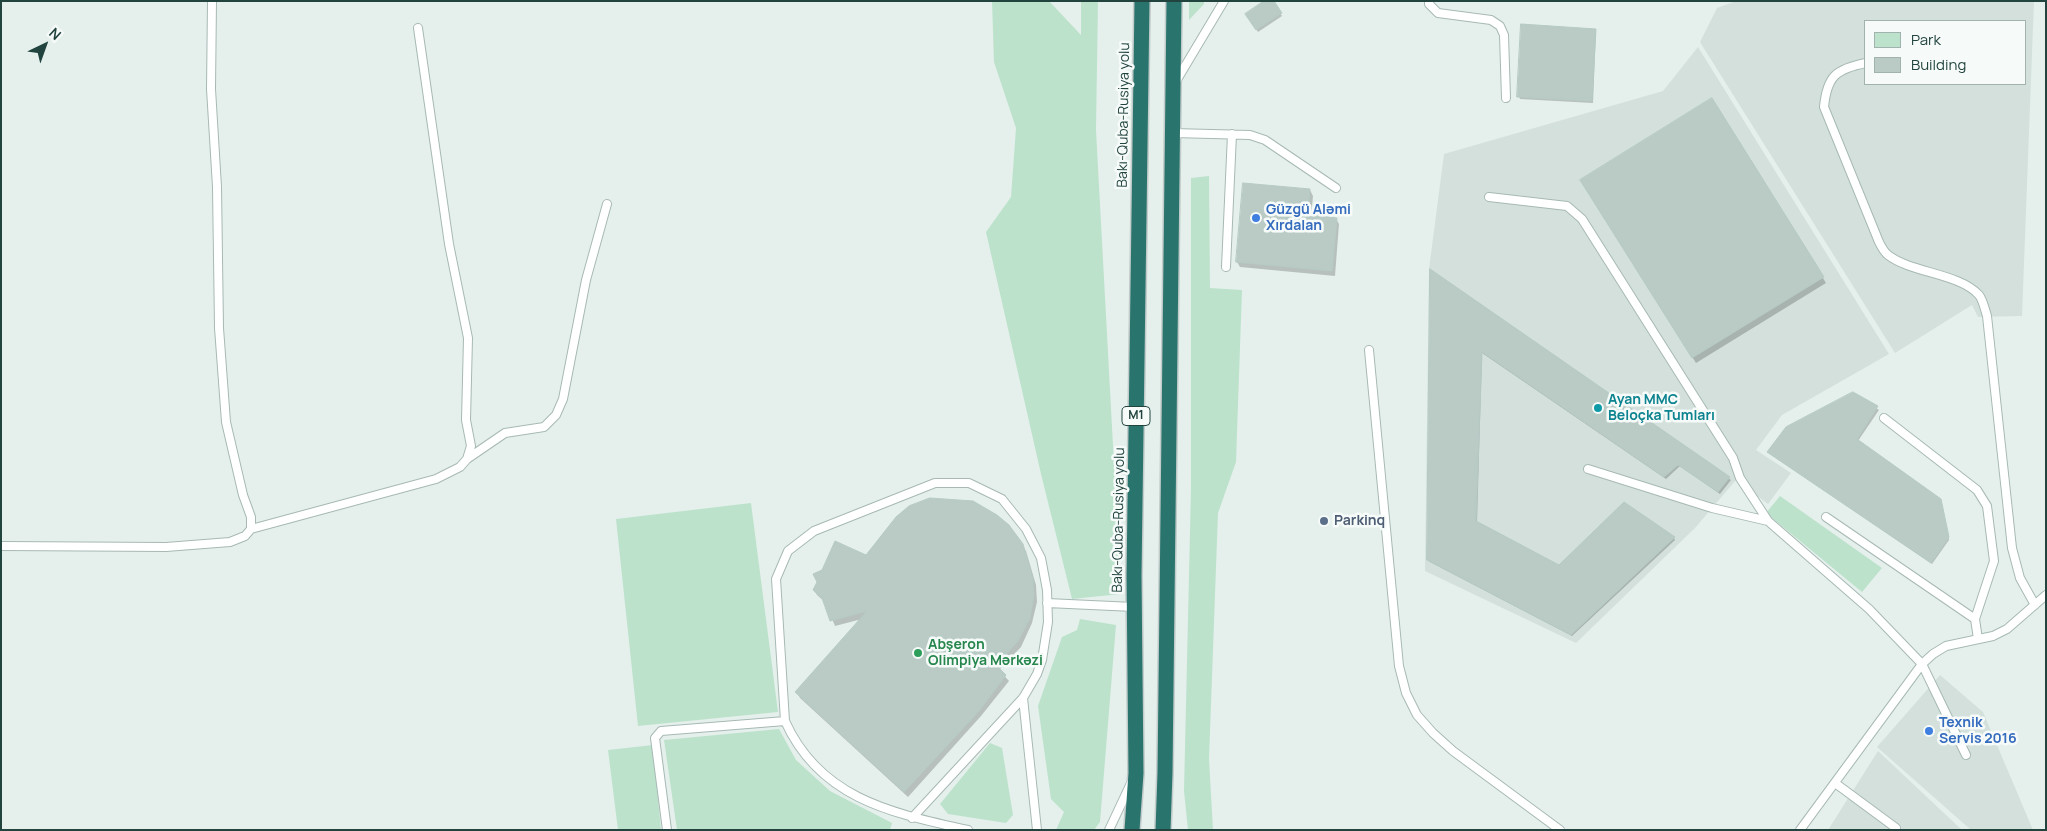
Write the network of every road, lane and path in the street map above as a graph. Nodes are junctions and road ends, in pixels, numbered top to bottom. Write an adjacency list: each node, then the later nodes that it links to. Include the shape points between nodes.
1 (212, 1): 22 (lane, via 211,89 217,187 219,328 226,422 251,517)
2 (1142, 1): 27 (highway, Bakı-Quba-Rusiya yolu / M1)
3 (1174, 1): 8 (highway, M1)
4 (1224, 1): 8 (lane)
5 (1429, 1): 9 (lane, via 1438,13 1491,20 1500,26 1504,35)
6 (418, 28): 18 (lane, via 448,235 468,338 466,420 470,446)
7 (1864, 64): 26 (lane, via 1842,69 1826,90 1824,107 1886,254 1972,289 1980,297 1987,316 2012,548 2020,578)
8 (1173, 87): 10 (highway, M1)
9 (1506, 98)
10 (1173, 133): 11 (lane); 35 (highway, M1)
11 (1232, 134): 12 (lane, via 1265,140); 15 (lane)
12 (1336, 188)
13 (1489, 197): 21 (lane, via 1567,206 1582,219 1733,458 1740,478)
14 (606, 204): 18 (lane, via 586,280 563,399 556,415 544,427 505,433)
15 (1226, 267)
16 (1370, 350): 47 (lane, via 1400,666 1406,693 1418,715 1453,751)
17 (1884, 418): 28 (lane, via 1976,490 1987,506 1994,560)
18 (467, 459): 22 (lane, via 460,467 436,478)
19 (1588, 469): 21 (lane, via 1712,508)
20 (1826, 517): 28 (lane)
21 (1768, 521): 30 (lane, via 1869,609)
22 (251, 530): 23 (lane, via 230,542 166,547)
23 (1, 546)
24 (2046, 595): 26 (lane)
25 (1047, 603): 27 (lane); 31 (lane, via 1048,622 1042,660); 32 (lane, via 1041,558 1026,529 1002,498 970,483 935,483 814,531 788,551 776,579)
26 (2035, 605): 29 (lane, via 2007,629)
27 (1134, 607): 34 (highway, Bakı-Quba-Rusiya yolu / M1)
28 (1975, 620): 29 (lane)
29 (1978, 639): 30 (lane, via 1946,646)
30 (1922, 664): 33 (lane); 36 (lane)
31 (1023, 698): 37 (lane); 41 (lane)
32 (785, 721): 37 (lane, via 805,756 833,783); 39 (lane, via 661,730 655,738)
33 (1966, 755)
34 (1136, 773): 42 (lane); 43 (highway); 44 (highway, Bakı-Quba-Rusiya yolu / M1)
35 (1165, 773): 45 (highway, M1); 46 (highway)
36 (1835, 783): 38 (lane); 48 (lane)
37 (912, 818): 40 (lane)
38 (1896, 828)
39 (667, 830)
40 (968, 830)
41 (1036, 830)
42 (1109, 830)
43 (1122, 830)
44 (1132, 830)
45 (1162, 830)
46 (1172, 830)
47 (1560, 830)
48 (1800, 830)

